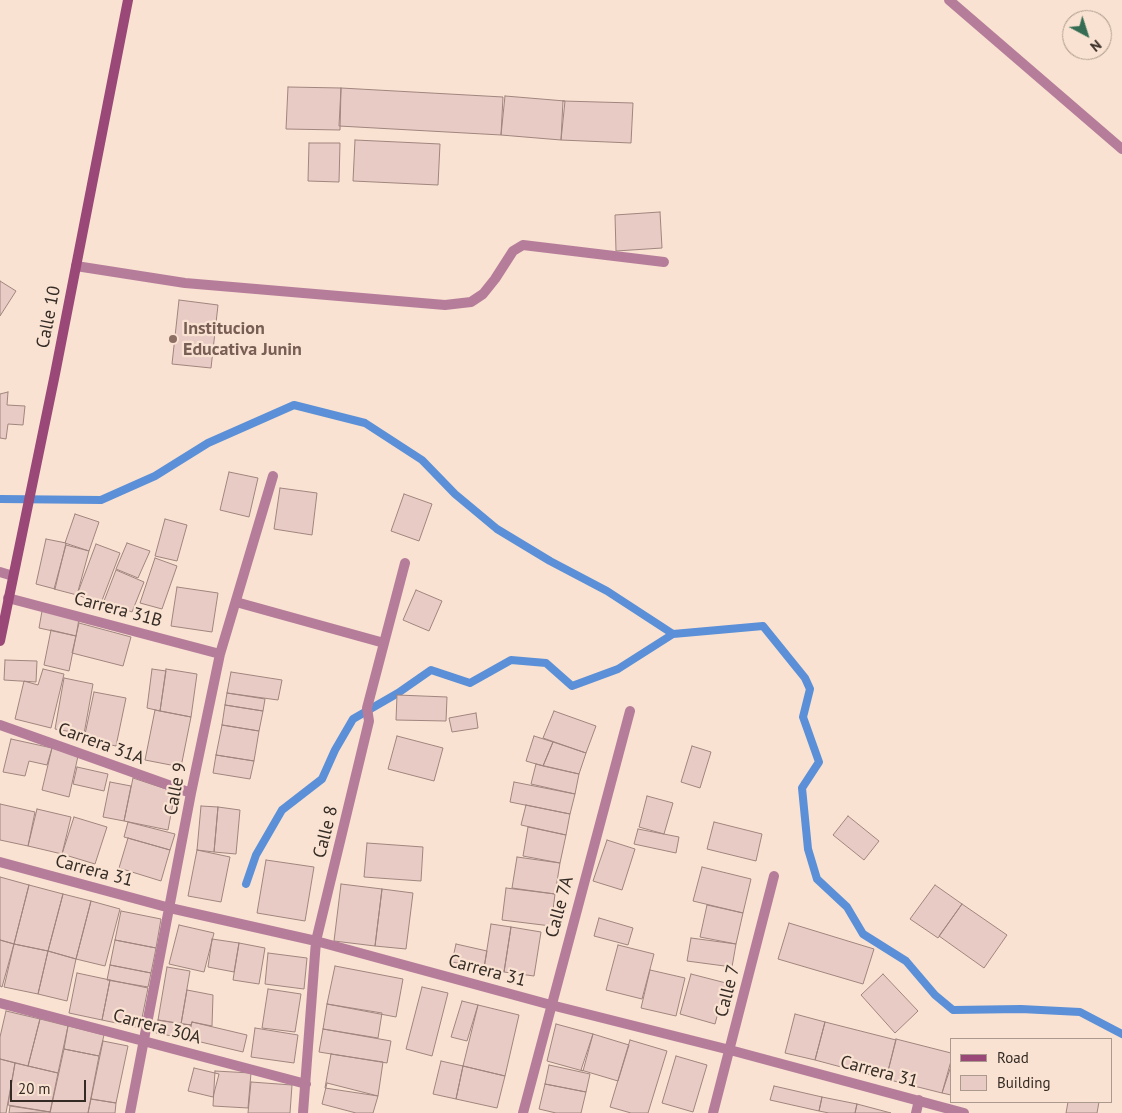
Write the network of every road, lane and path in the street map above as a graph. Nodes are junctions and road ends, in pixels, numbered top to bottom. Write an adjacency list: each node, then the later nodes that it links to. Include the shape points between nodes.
1 (128, 0): 5 (main road, Calle 10)
2 (949, 0): 3 (street)
3 (1122, 149)
4 (664, 262): 5 (street, via 523,246 513,251 483,294 471,302 446,305 185,283)
5 (76, 266): 9 (main road, Calle 10)
6 (273, 476): 11 (street, Calle 9)
7 (405, 563): 13 (street, Calle 8)
8 (0, 572): 9 (street)
9 (13, 576): 10 (main road, Calle 10)
10 (8, 598): 12 (main road, Calle 10); 14 (street, Carrera 31B)
11 (236, 602): 13 (street); 14 (street, Calle 9)
12 (0, 641)
13 (384, 643): 21 (street, Calle 8, via 367,708 370,721)
14 (220, 654): 17 (street, Calle 9)
15 (630, 711): 23 (street, Calle 7A)
16 (0, 725): 17 (street, Carrera 31A)
17 (191, 793): 20 (street, Calle 9)
18 (0, 862): 20 (street, Carrera 31)
19 (774, 876): 25 (street, Calle 7)
20 (170, 908): 21 (street, Carrera 31); 24 (street, Calle 9)
21 (316, 941): 23 (street, Carrera 31); 26 (street, Calle 8)
22 (0, 1003): 24 (street, Carrera 30A)
23 (550, 1005): 25 (street, Carrera 31); 30 (street, Calle 7A)
24 (144, 1040): 26 (street, Carrera 30A); 28 (street, Calle 9)
25 (730, 1050): 27 (street, Carrera 31); 31 (street, Calle 7)
26 (306, 1084): 29 (street, Calle 8)
27 (919, 1100): 32 (street); 33 (street, Carrera 31)
28 (130, 1113)
29 (303, 1113)
30 (523, 1113)
31 (713, 1113)
32 (916, 1113)
33 (964, 1113)

